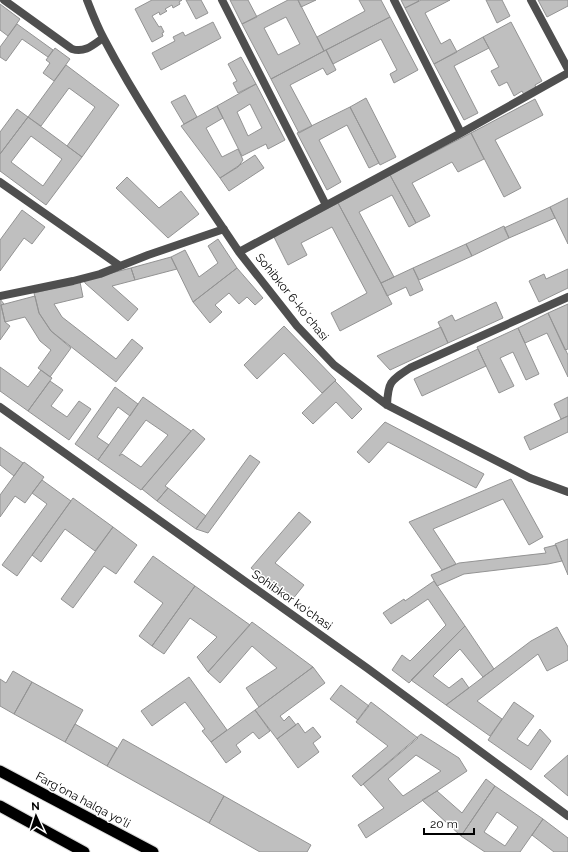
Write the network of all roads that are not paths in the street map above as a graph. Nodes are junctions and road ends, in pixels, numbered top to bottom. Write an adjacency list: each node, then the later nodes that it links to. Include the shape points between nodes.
1 (4, 0): 6 (street, via 72,49 87,49)
2 (86, 0): 6 (street)
3 (222, 0): 11 (street)
4 (394, 0): 9 (street)
5 (531, 0): 7 (street)
6 (103, 38): 12 (street, via 148,116)
7 (568, 69)
8 (568, 73): 9 (street, Sohibkor 6-koʼchasi)
9 (462, 133): 11 (street, Sohibkor 6-koʼchasi)
10 (0, 182): 14 (street)
11 (326, 205): 13 (street, Sohibkor 6-koʼchasi)
12 (224, 229): 13 (street); 14 (street)
13 (239, 252): 17 (street, Sohibkor 6-koʼchasi, via 297,326 334,365)
14 (120, 266): 15 (street, via 73,281)
15 (0, 296)
16 (568, 297): 17 (street, via 410,368 393,379)
17 (386, 405): 19 (street, Sohibkor 6-koʼchasi, via 530,478)
18 (0, 407): 22 (street, Sohibkor ko'chasi, via 367,668)
19 (568, 492)
20 (0, 771): 24 (highway, Farg‘ona halqa yo‘li)
21 (0, 806): 23 (highway)
22 (568, 816)
23 (84, 852)
24 (153, 852)

